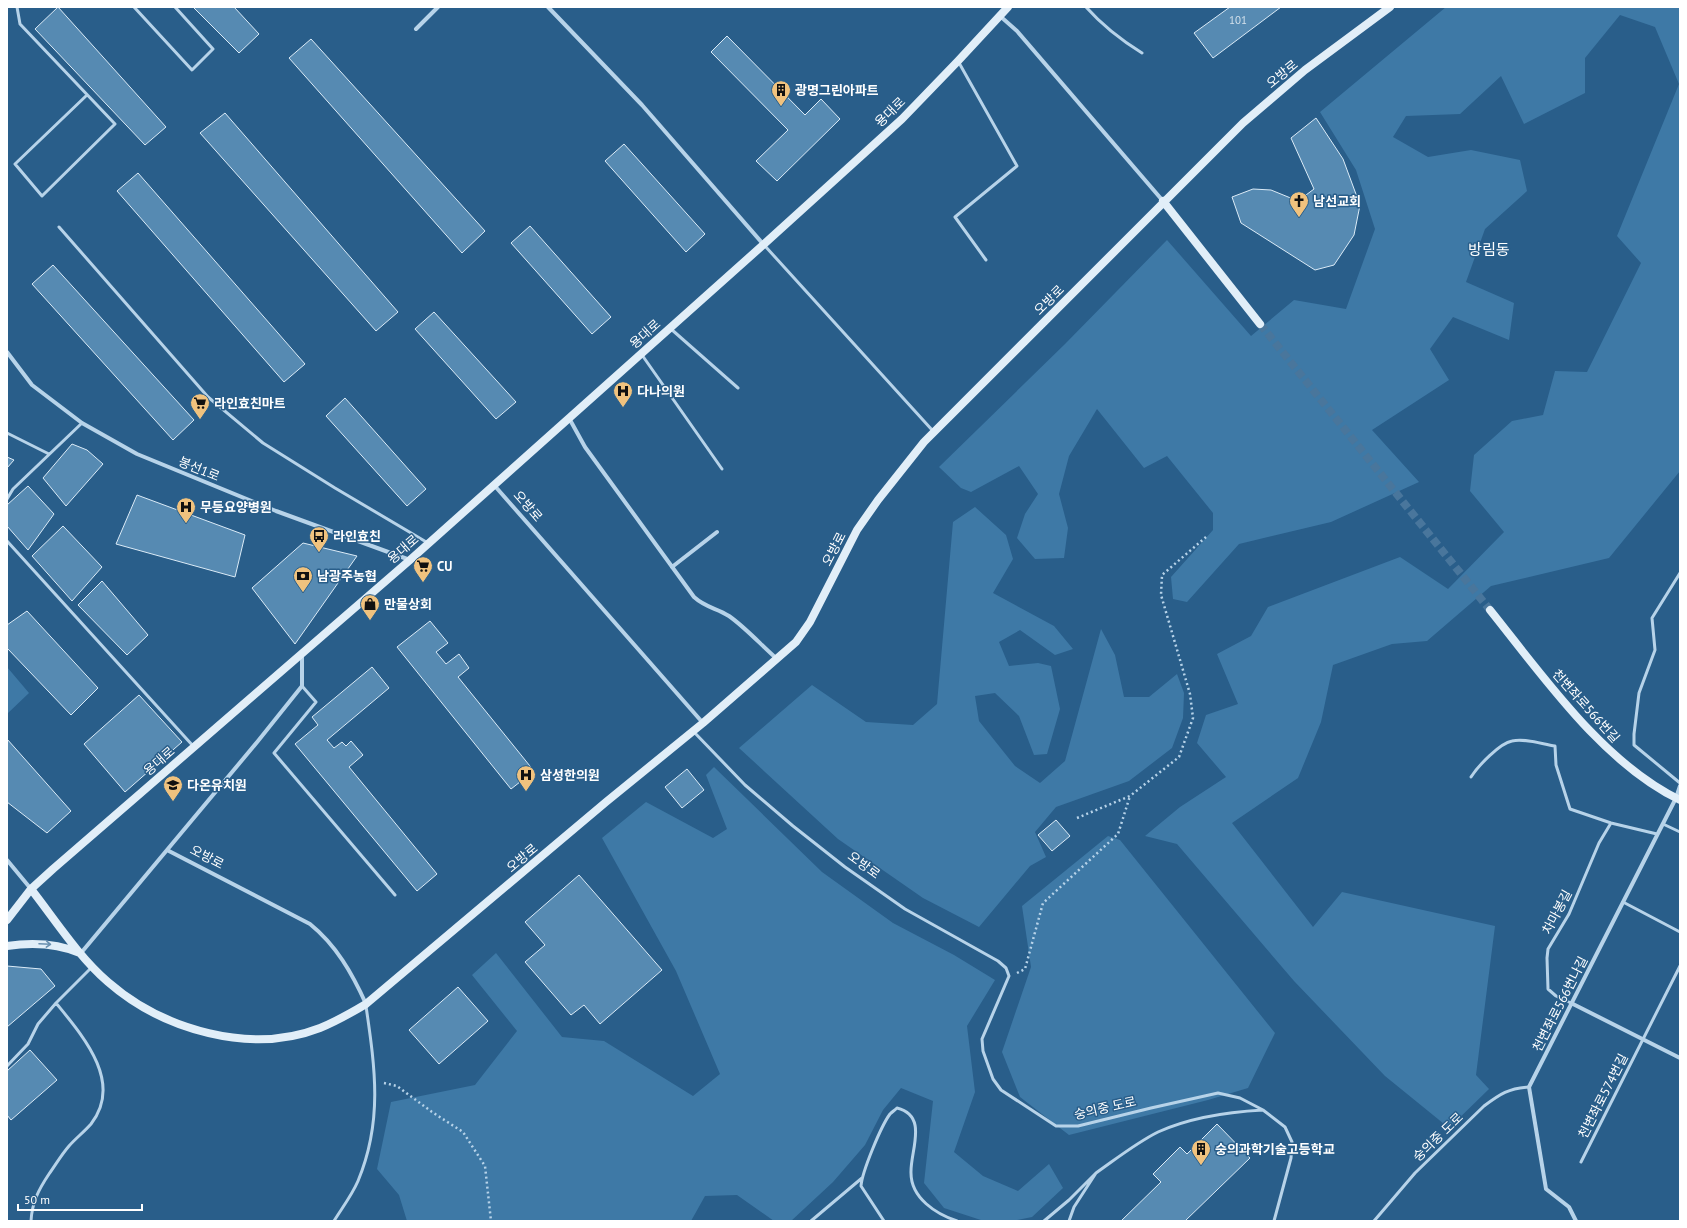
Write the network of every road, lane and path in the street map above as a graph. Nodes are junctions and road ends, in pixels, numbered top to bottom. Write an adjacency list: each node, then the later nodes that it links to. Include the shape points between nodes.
1 (17, 7): 13 (lane, via 20,24)
2 (134, 7): 3 (lane, via 192,70 213,49)
3 (175, 7)
4 (438, 7): 10 (street)
5 (548, 7): 16 (street, via 642,105)
6 (1008, 7): 9 (street, 용대로)
7 (1086, 7): 11 (lane, via 1110,31)
8 (1390, 7): 14 (street, 오방로, via 1305,70 1249,118)
9 (1000, 16): 12 (street, 용대로); 14 (street, via 1017,31)
10 (416, 29)
11 (1142, 52)
12 (958, 61): 16 (street, 용대로, via 902,118); 17 (lane, via 1017,166 955,217)
13 (87, 95): 13 (lane, via 116,124 42,196 15,164)
14 (1163, 201): 18 (street); 25 (street, 오방로)
15 (59, 227): 34 (lane, via 208,397 263,443)
16 (764, 245): 19 (street, 용대로); 25 (lane)
17 (986, 260)
18 (1260, 324)
19 (670, 328): 21 (street, 용대로); 22 (lane)
20 (7, 352): 24 (street, 봉선1로, via 32,385)
21 (640, 354): 23 (street, 용대로); 28 (lane)
22 (738, 388)
23 (569, 418): 29 (street, 용대로); 36 (street, via 585,447)
24 (82, 423): 27 (lane); 35 (street, 봉선1로, via 137,454 202,482)
25 (934, 432): 40 (street, 오방로, via 861,524 810,622 796,642)
26 (7, 433): 27 (lane)
27 (49, 454): 30 (lane, via 13,489)
28 (722, 469)
29 (493, 485): 34 (street, 용대로); 42 (street, 오방로)
30 (7, 499)
31 (717, 532): 36 (street)
32 (1206, 537): 48 (path, via 1162,575 1161,595 1190,694 1193,718 1179,757)
33 (7, 541): 44 (lane)
34 (428, 543): 35 (street, 용대로)
35 (410, 560): 39 (street, 용대로)
36 (672, 567): 40 (street, via 702,604 731,617)
37 (1680, 573): 46 (lane, via 1652,618 1655,650 1639,693 1634,734 1634,745)
38 (1490, 610): 49 (street, 천변좌로566번길, via 1563,701 1620,760 1659,789)
39 (302, 653): 41 (street); 44 (street, 용대로)
40 (778, 659): 42 (street, 오방로)
41 (302, 686): 55 (street); 58 (lane, via 316,702 274,753)
42 (703, 723): 43 (street, 오방로)
43 (693, 731): 66 (lane, 오방로, via 745,785 845,867 905,909 998,961 1006,968); 69 (street, 오방로)
44 (194, 746): 57 (street, 용대로)
45 (1471, 777): 51 (lane, via 1486,758 1509,742 1555,746 1556,765 1570,809)
46 (1680, 783)
47 (1680, 786): 49 (street, 천변좌로566번나길)
48 (1130, 796): 50 (path); 66 (path, via 1118,834 1043,903 1025,969)
49 (1678, 799): 52 (street, 천변좌로566번나길)
50 (1077, 818)
51 (1611, 823): 54 (lane); 68 (lane, 차마봉길, via 1599,843 1569,914 1548,949 1548,989)
52 (1663, 824): 53 (lane); 54 (street, 천변좌로566번나길)
53 (1680, 832)
54 (1658, 834): 59 (street, 천변좌로566번나길)
55 (167, 850): 63 (street); 69 (street, 오방로, via 310,924 326,939 347,966)
56 (7, 860): 57 (street)
57 (31, 889): 60 (street, 용대로); 63 (street, 오방로)
58 (395, 895)
59 (1624, 902): 61 (lane); 68 (street, 천변좌로566번나길)
60 (7, 920)
61 (1680, 932)
62 (7, 946): 63 (street, one-way to 63, via 26,943 50,944 65,946)
63 (81, 953): 64 (street, 오방로)
64 (93, 966): 67 (lane); 69 (street, 오방로, via 107,982 142,1006 198,1031 224,1036 248,1039 299,1034 333,1022)
65 (1680, 966): 70 (lane, 천변좌로574번길)
66 (1009, 976): 75 (lane, 숭의중 도로, via 982,1038 983,1051 993,1078 1001,1090 1056,1126 1078,1126 1218,1093 1240,1098)
67 (56, 1003): 72 (lane, via 38,1024 28,1044); 79 (lane, via 86,1040 98,1065 102,1080 101,1104 91,1124 68,1147 37,1193 31,1210)
68 (1571, 1003): 70 (street); 74 (street, 천변좌로566번나길)
69 (366, 1004): 73 (lane)
70 (1642, 1039): 71 (street); 76 (lane, 천변좌로574번길)
71 (1680, 1058)
72 (7, 1066)
73 (375, 1080): 80 (lane, via 376,1102 370,1148 357,1182); 81 (path, via 397,1086 463,1132 485,1166)
74 (1529, 1087): 88 (lane, 숭의중 도로, via 1514,1087 1484,1106 1415,1173); 89 (street, via 1546,1189 1569,1207)
75 (1263, 1110): 77 (lane, via 1229,1112 1192,1120 1158,1132); 87 (lane, 숭의중 도로, via 1285,1127 1292,1142 1291,1158)
76 (1581, 1162)
77 (1096, 1173): 85 (lane); 86 (lane, via 1074,1207)
78 (862, 1178): 82 (lane); 83 (lane, via 861,1186); 84 (lane, via 890,1114 897,1108 906,1110 916,1127 910,1173 916,1193 929,1208)
79 (31, 1221)
80 (334, 1221)
81 (491, 1221)
82 (811, 1221)
83 (884, 1221)
84 (957, 1221)
85 (1044, 1221)
86 (1069, 1221)
87 (1274, 1221)
88 (1374, 1221)
89 (1576, 1221)

